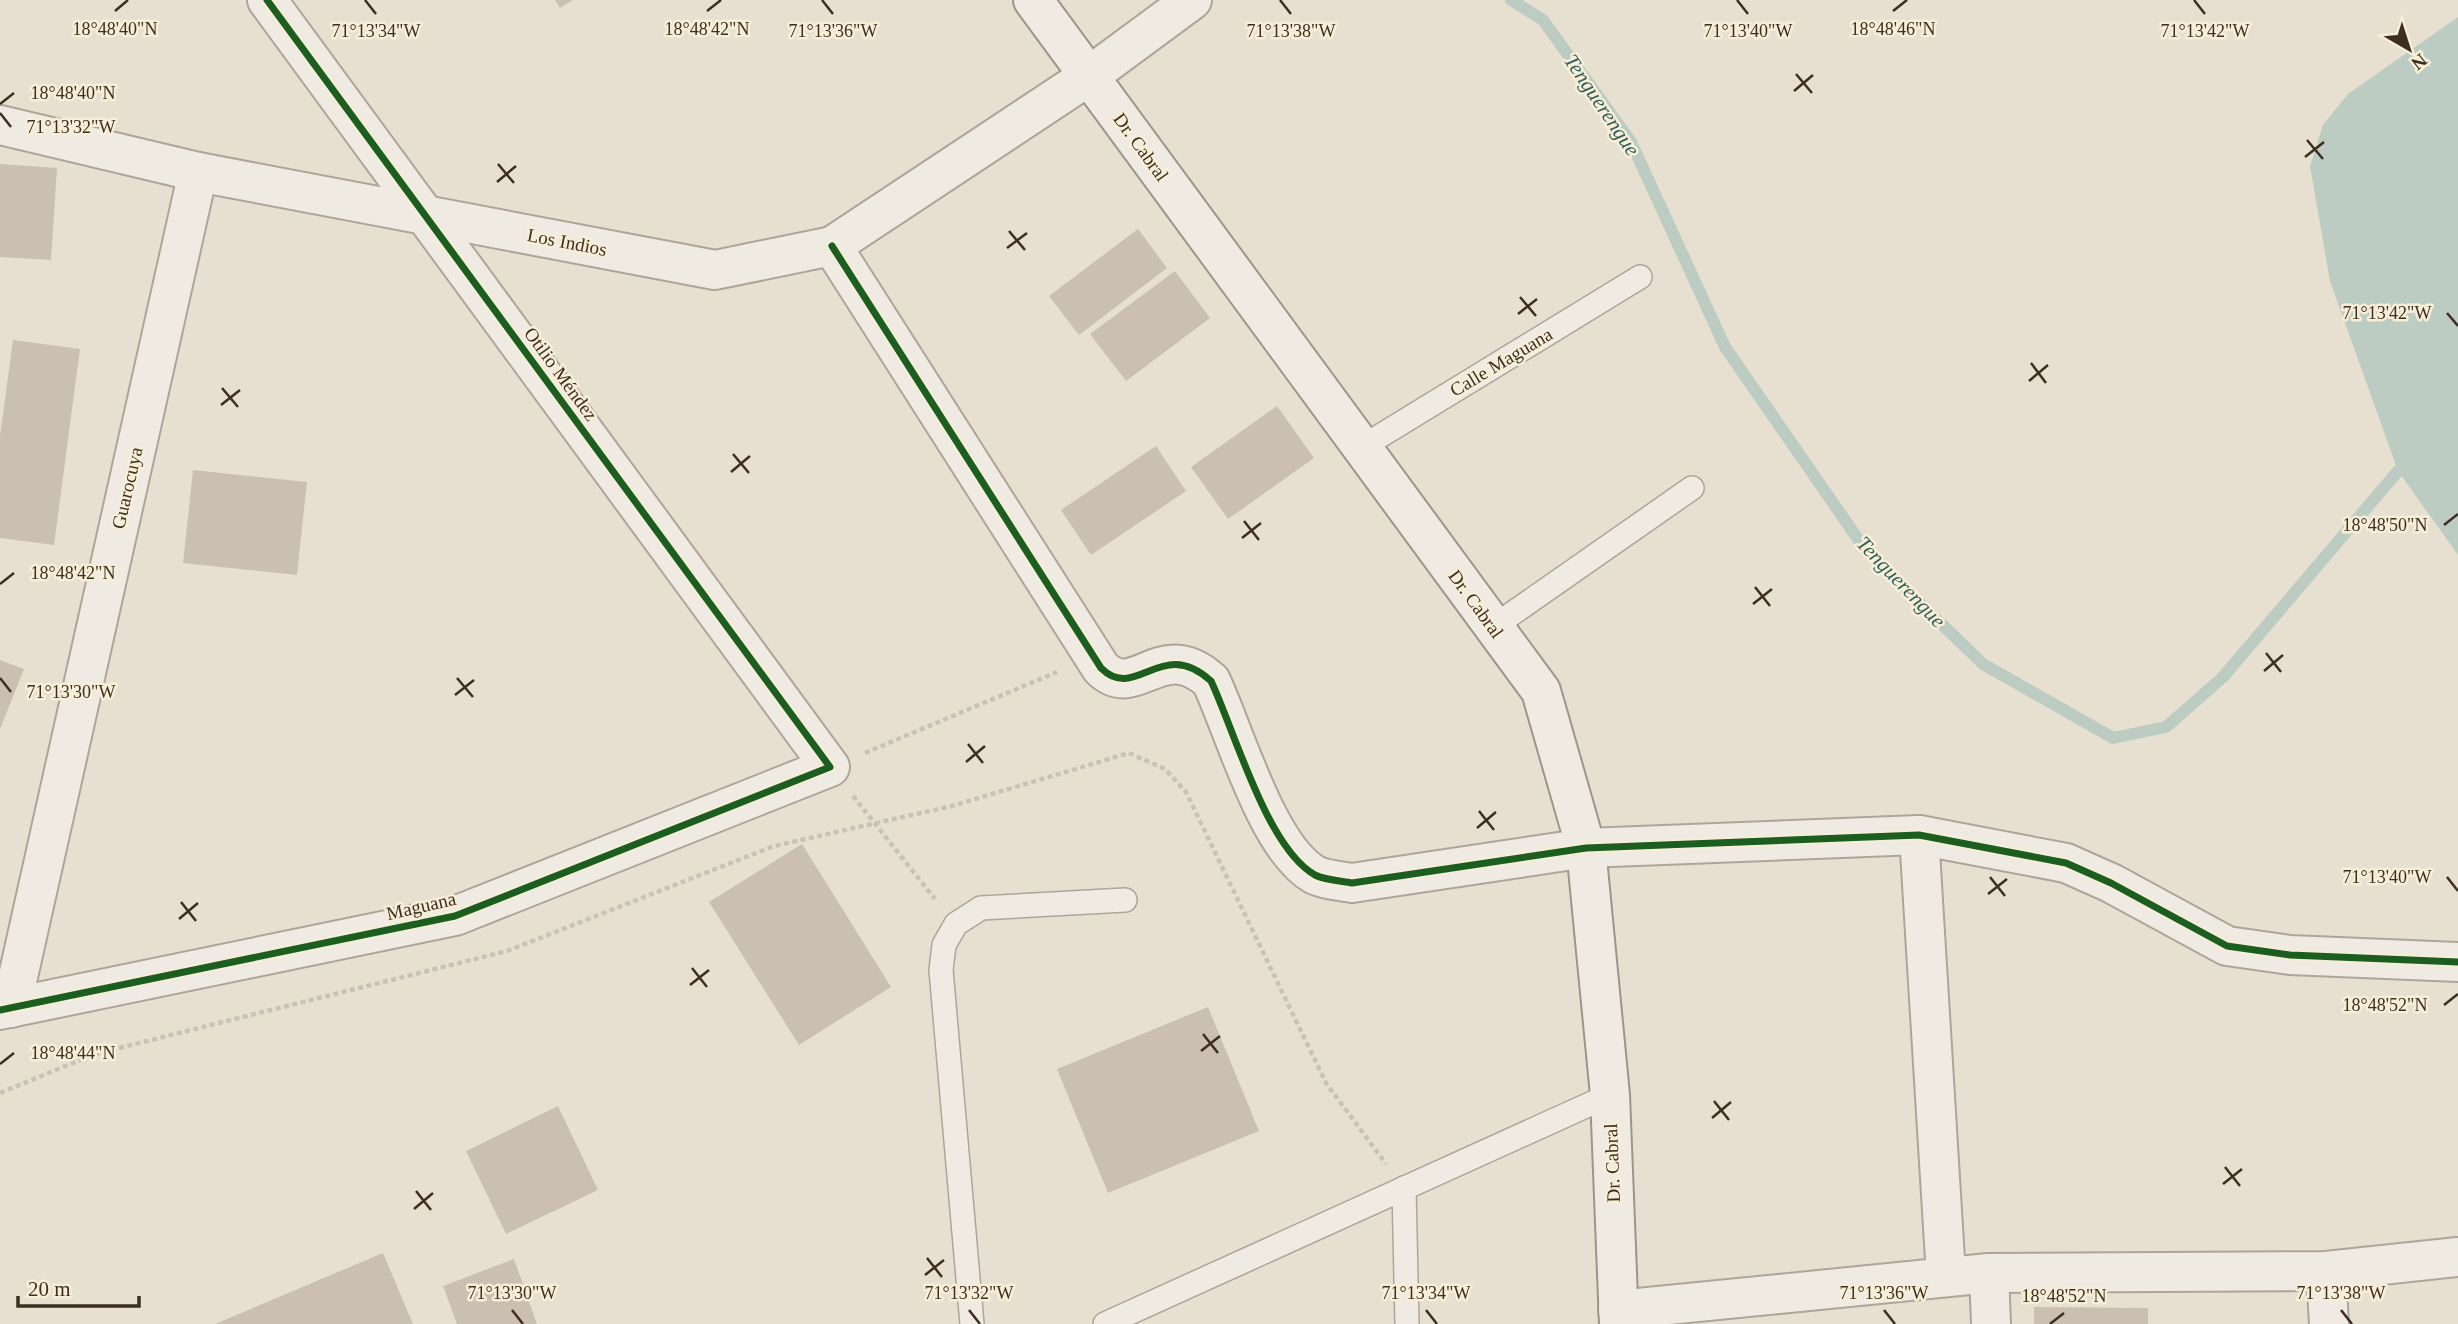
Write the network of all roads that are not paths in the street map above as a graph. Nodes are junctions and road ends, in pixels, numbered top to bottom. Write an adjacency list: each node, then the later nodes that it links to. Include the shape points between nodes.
1 (267, 0): 7 (street, Otilio Méndez)
2 (1033, 0): 4 (street, Dr. Cabral)
3 (1192, 0): 4 (street, Los Indios)
4 (1089, 76): 8 (street, Los Indios); 10 (street, Dr. Cabral)
5 (0, 125): 6 (street, Los Indios)
6 (198, 172): 7 (street, Los Indios); 18 (street, Guarocuya)
7 (424, 215): 8 (street, Los Indios, via 715,270); 13 (street, Otilio Méndez)
8 (832, 246): 15 (street, via 1094,657 1110,677 1123,680 1159,665 1178,663 1197,668 1211,681 1270,820 1288,853 1316,876 1352,883)
9 (1640, 277): 10 (lane, Calle Maguana)
10 (1362, 447): 12 (street, Dr. Cabral)
11 (1692, 488): 12 (lane)
12 (1493, 627): 15 (street, Dr. Cabral, via 1541,691)
13 (830, 767): 18 (street, Maguana, via 455,916)
14 (1919, 835): 15 (street); 17 (street, via 2066,863 2227,946 2290,955); 24 (street)
15 (1586, 848): 19 (street, Dr. Cabral)
16 (1125, 900): 26 (lane, via 981,908 956,924 944,945 941,970)
17 (2458, 962)
18 (5, 1009)
19 (1610, 1095): 20 (lane); 25 (street, Dr. Cabral)
20 (1404, 1188): 27 (lane); 28 (lane)
21 (2458, 1257): 22 (street)
22 (2326, 1271): 23 (street); 30 (street)
23 (1989, 1273): 24 (street); 29 (street)
24 (1946, 1276): 25 (street)
25 (1619, 1317)
26 (972, 1324)
27 (1105, 1324)
28 (1407, 1324)
29 (1991, 1324)
30 (2329, 1324)

